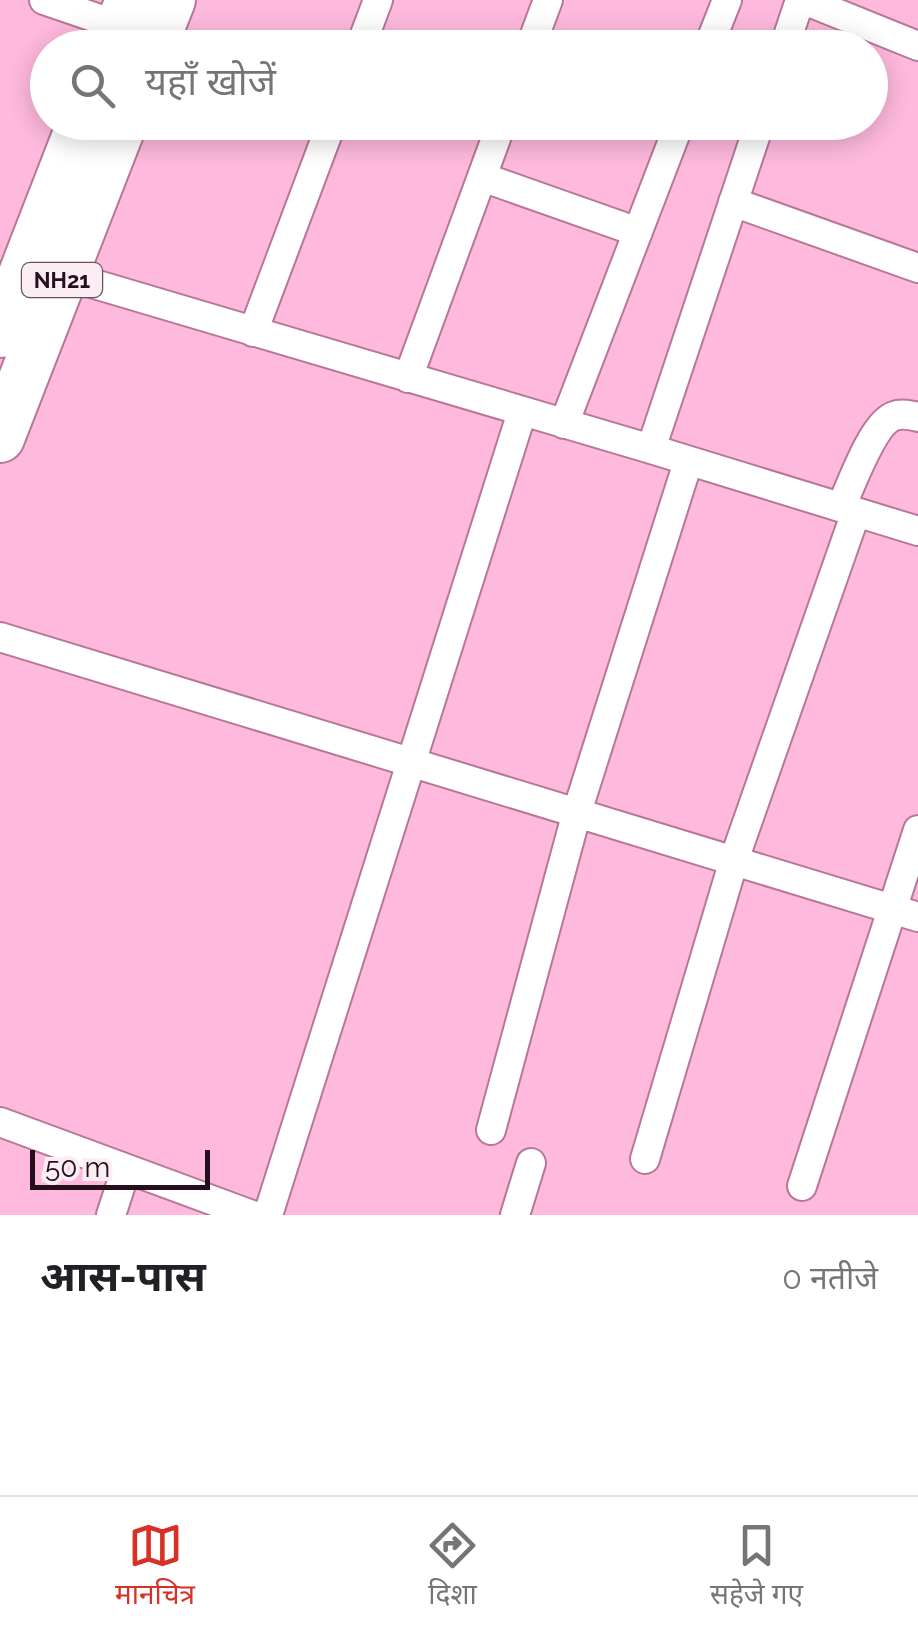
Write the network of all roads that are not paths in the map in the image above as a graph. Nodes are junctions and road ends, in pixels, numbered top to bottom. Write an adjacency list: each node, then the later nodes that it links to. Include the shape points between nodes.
1 (44, 0): 8 (street)
2 (170, 0): 9 (highway)
3 (378, 0): 10 (street)
4 (548, 0): 11 (street)
5 (726, 0): 12 (street)
6 (802, 0): 13 (street); 14 (street)
7 (918, 16): 16 (street)
8 (122, 30)
9 (142, 30)
10 (367, 30)
11 (537, 30)
12 (715, 30)
13 (791, 30)
14 (877, 30)
15 (888, 35): 16 (street)
16 (914, 45)
17 (75, 140): 29 (highway, NH21)
18 (116, 140): 27 (highway, NH21)
19 (325, 140): 28 (street)
20 (495, 140): 23 (street)
21 (673, 140): 25 (street)
22 (754, 140): 24 (street)
23 (482, 177): 25 (street); 30 (street)
24 (733, 202): 26 (street); 35 (street)
25 (638, 232): 33 (street)
26 (918, 268)
27 (64, 276): 28 (street); 34 (highway, NH21)
28 (253, 332): 30 (street)
29 (0, 333)
30 (408, 378): 31 (street)
31 (522, 412): 33 (street); 40 (street)
32 (918, 417): 37 (street, via 888,419 875,434)
33 (564, 424): 35 (street)
34 (0, 438)
35 (651, 449): 36 (street)
36 (688, 462): 37 (street); 41 (street)
37 (848, 510): 38 (street); 43 (street)
38 (918, 531)
39 (0, 636): 40 (street)
40 (412, 762): 41 (street); 53 (street)
41 (576, 812): 43 (street); 46 (street)
42 (918, 830): 44 (street)
43 (734, 860): 44 (street); 47 (street)
44 (905, 912): 50 (street)
45 (0, 1122): 49 (street)
46 (490, 1130)
47 (644, 1160)
48 (531, 1163): 54 (street)
49 (126, 1169): 51 (street); 52 (street)
50 (802, 1186)
51 (111, 1215)
52 (252, 1215)
53 (268, 1215)
54 (514, 1215)

